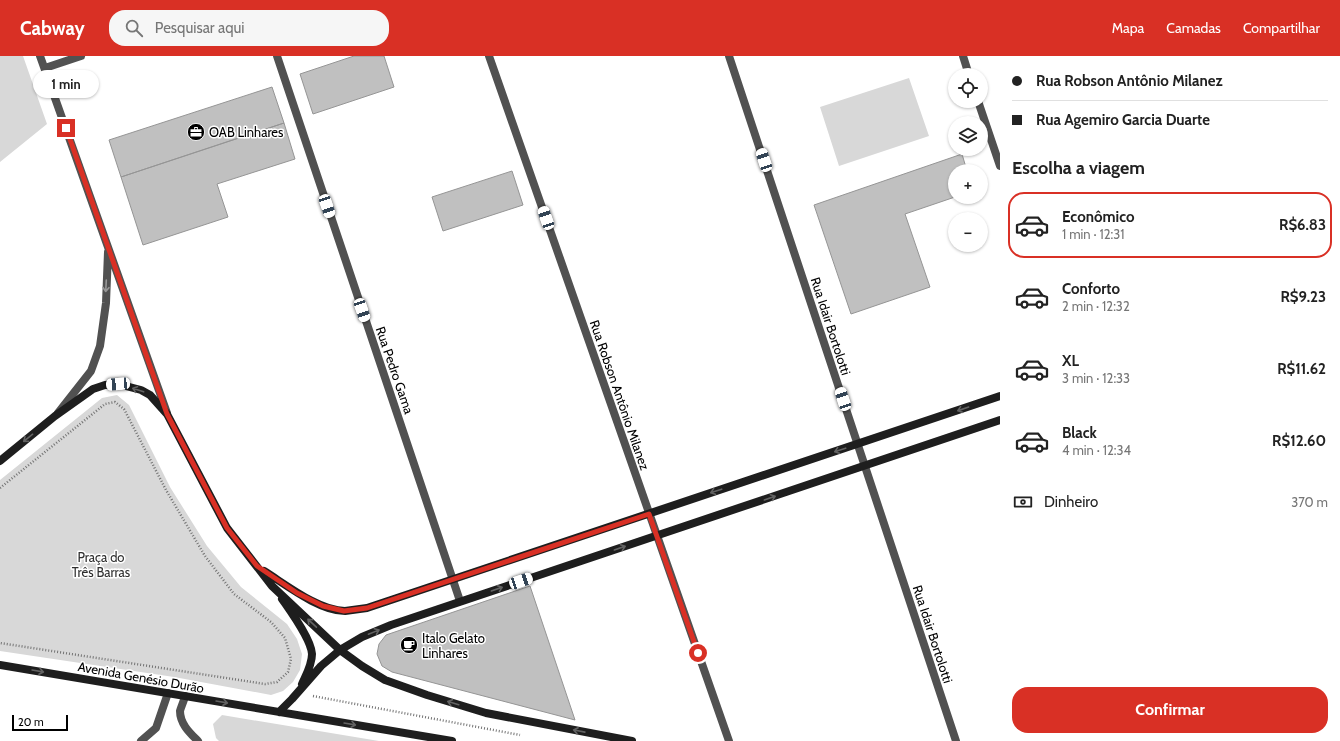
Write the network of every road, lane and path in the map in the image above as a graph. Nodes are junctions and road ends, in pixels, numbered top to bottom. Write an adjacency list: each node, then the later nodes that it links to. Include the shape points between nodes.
1 (40, 56): 7 (street)
2 (82, 56): 7 (street)
3 (277, 56): 23 (street, Rua Pedro Gama)
4 (489, 56): 20 (street, Rua Robson Antônio Milanez)
5 (729, 56): 16 (street, Rua Idair Bortolotti)
6 (963, 56): 8 (street)
7 (45, 68): 11 (street)
8 (967, 68)
9 (980, 108): 10 (street)
10 (1000, 166)
11 (108, 247): 13 (street); 14 (street, one-way to 14, via 106,303 100,346 91,371)
12 (1000, 396): 16 (main road, one-way to 16)
13 (167, 414): 14 (main road, one-way to 14, via 150,395 118,384 93,389); 22 (main road, via 227,528)
14 (56, 416): 17 (main road, one-way to 17)
15 (1000, 420): 18 (main road)
16 (858, 444): 18 (street, Rua Idair Bortolotti); 20 (main road, one-way to 20)
17 (0, 461)
18 (865, 466): 21 (main road, one-way to 18); 39 (street, Rua Idair Bortolotti)
19 (0, 488): 26 (path, via 105,404 115,402 124,409 166,490 205,556 234,594 271,622 285,638 291,659 288,672 277,682 265,684)
20 (649, 514): 21 (street, Rua Robson Antônio Milanez); 23 (main road)
21 (657, 536): 25 (main road, one-way to 21); 38 (street, Rua Robson Antônio Milanez)
22 (257, 566): 23 (main road, via 323,606 344,611 367,608); 24 (main road)
23 (453, 579): 25 (street, Rua Pedro Gama)
24 (272, 586): 27 (main road, one-way to 24); 30 (main road, via 300,625 312,654 309,668)
25 (460, 602): 27 (main road, one-way to 25, via 391,625)
26 (0, 643)
27 (340, 650): 30 (main road, via 321,666); 37 (main road, one-way to 27, via 486,713 427,696 385,680)
28 (0, 665): 29 (main road, Avenida Genésio Durão, one-way to 29)
29 (168, 693): 31 (main road, Avenida Genésio Durão); 34 (street, via 156,728)
30 (297, 694): 32 (main road); 33 (path)
31 (185, 696): 32 (main road, Avenida Genésio Durão, one-way to 32); 35 (street, via 180,711 182,721 186,730)
32 (279, 712): 36 (main road, Avenida Genésio Durão, one-way to 36)
33 (521, 735)
34 (141, 741)
35 (198, 741)
36 (452, 741)
37 (632, 741)
38 (729, 741)
39 (956, 741)

